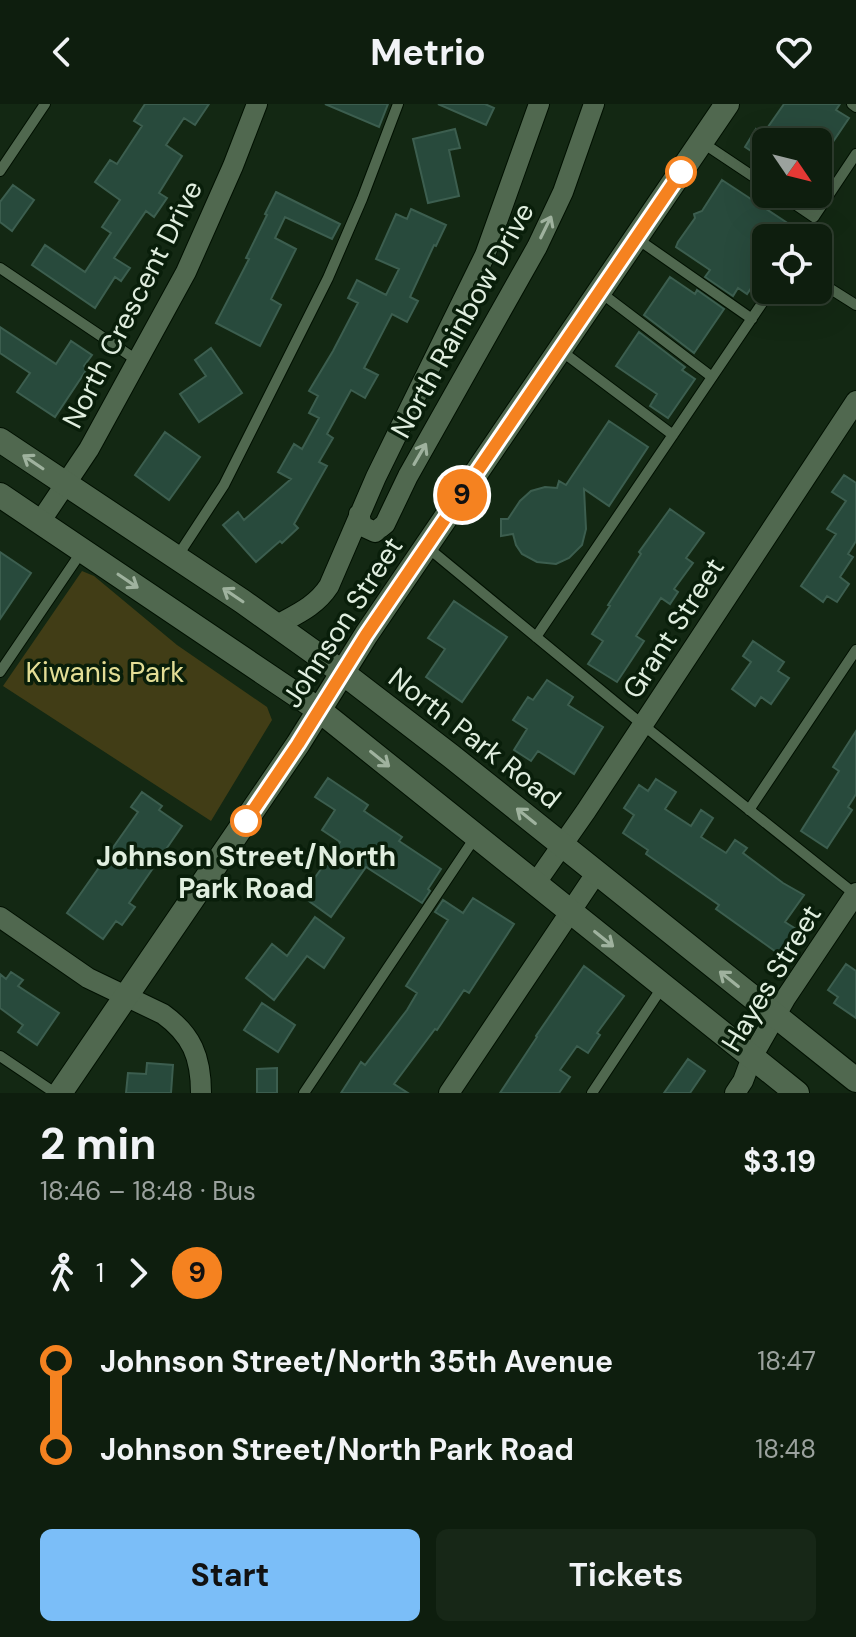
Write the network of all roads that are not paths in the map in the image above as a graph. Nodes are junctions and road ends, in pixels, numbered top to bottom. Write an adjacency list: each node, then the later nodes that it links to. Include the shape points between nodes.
1 (45, 104): 9 (lane)
2 (257, 104): 22 (street, North Crescent Drive, via 186,272)
3 (398, 104): 33 (lane, via 328,278 224,485)
4 (539, 104): 29 (street, North Rainbow Drive, via 485,255)
5 (594, 104): 29 (street, North Rainbow Drive, one-way to 5, via 362,526 375,532 385,524 537,247)
6 (727, 104): 7 (street, Johnson Street)
7 (701, 142): 10 (lane); 14 (street, Johnson Street)
8 (856, 154): 11 (lane)
9 (0, 171)
10 (752, 176)
11 (832, 190)
12 (801, 208): 13 (lane, via 814,217)
13 (820, 208)
14 (636, 238): 17 (street, Johnson Street); 20 (lane)
15 (0, 268): 22 (lane)
16 (832, 290): 19 (lane)
17 (600, 292): 21 (street, Johnson Street); 23 (lane)
18 (762, 304): 20 (lane)
19 (856, 305)
20 (752, 319): 23 (lane)
21 (560, 350): 25 (lane); 31 (street, Johnson Street)
22 (138, 361): 27 (street, North Crescent Drive)
23 (712, 377): 25 (lane)
24 (856, 401): 40 (street, Grant Street)
25 (673, 435): 35 (lane)
26 (0, 440): 27 (street, North Park Road, one-way to 26)
27 (65, 484): 30 (street, North Crescent Drive); 33 (street, North Park Road)
28 (0, 495): 30 (street)
29 (359, 514): 34 (street, North Rainbow Drive, via 324,594)
30 (40, 522): 32 (street)
31 (427, 547): 35 (lane); 38 (street, Johnson Street)
32 (82, 551): 37 (lane); 39 (street, one-way to 39)
33 (177, 557): 34 (street, North Park Road, one-way to 33)
34 (277, 625): 38 (street, North Park Road)
35 (536, 637): 40 (lane)
36 (856, 650): 41 (lane)
37 (0, 672)
38 (343, 673): 39 (street, Johnson Street); 43 (street, North Park Road, one-way to 38)
39 (319, 710): 42 (street, one-way to 42); 50 (street, Johnson Street)
40 (643, 725): 41 (lane); 43 (street, Grant Street)
41 (749, 810): 46 (lane)
42 (476, 836): 45 (street); 57 (lane)
43 (562, 845): 44 (street, North Park Road); 45 (street, Grant Street)
44 (597, 872): 47 (street); 51 (street, North Park Road, one-way to 44)
45 (535, 884): 47 (street)
46 (856, 894): 51 (street, Hayes Street)
47 (570, 912): 49 (street, one-way to 49); 58 (street)
48 (0, 917): 50 (street, via 88,978)
49 (663, 986): 53 (street); 59 (lane)
50 (126, 996): 55 (street, Johnson Street); 56 (street, via 163,1014 187,1035 197,1057)
51 (776, 1016): 53 (street, Hayes Street); 54 (street, North Park Road)
52 (0, 1056): 55 (lane)
53 (752, 1057): 60 (street, Hayes Street); 61 (street)
54 (856, 1080)
55 (57, 1093)
56 (201, 1093)
57 (304, 1093)
58 (449, 1093)
59 (592, 1093)
60 (735, 1093)
61 (797, 1093)

